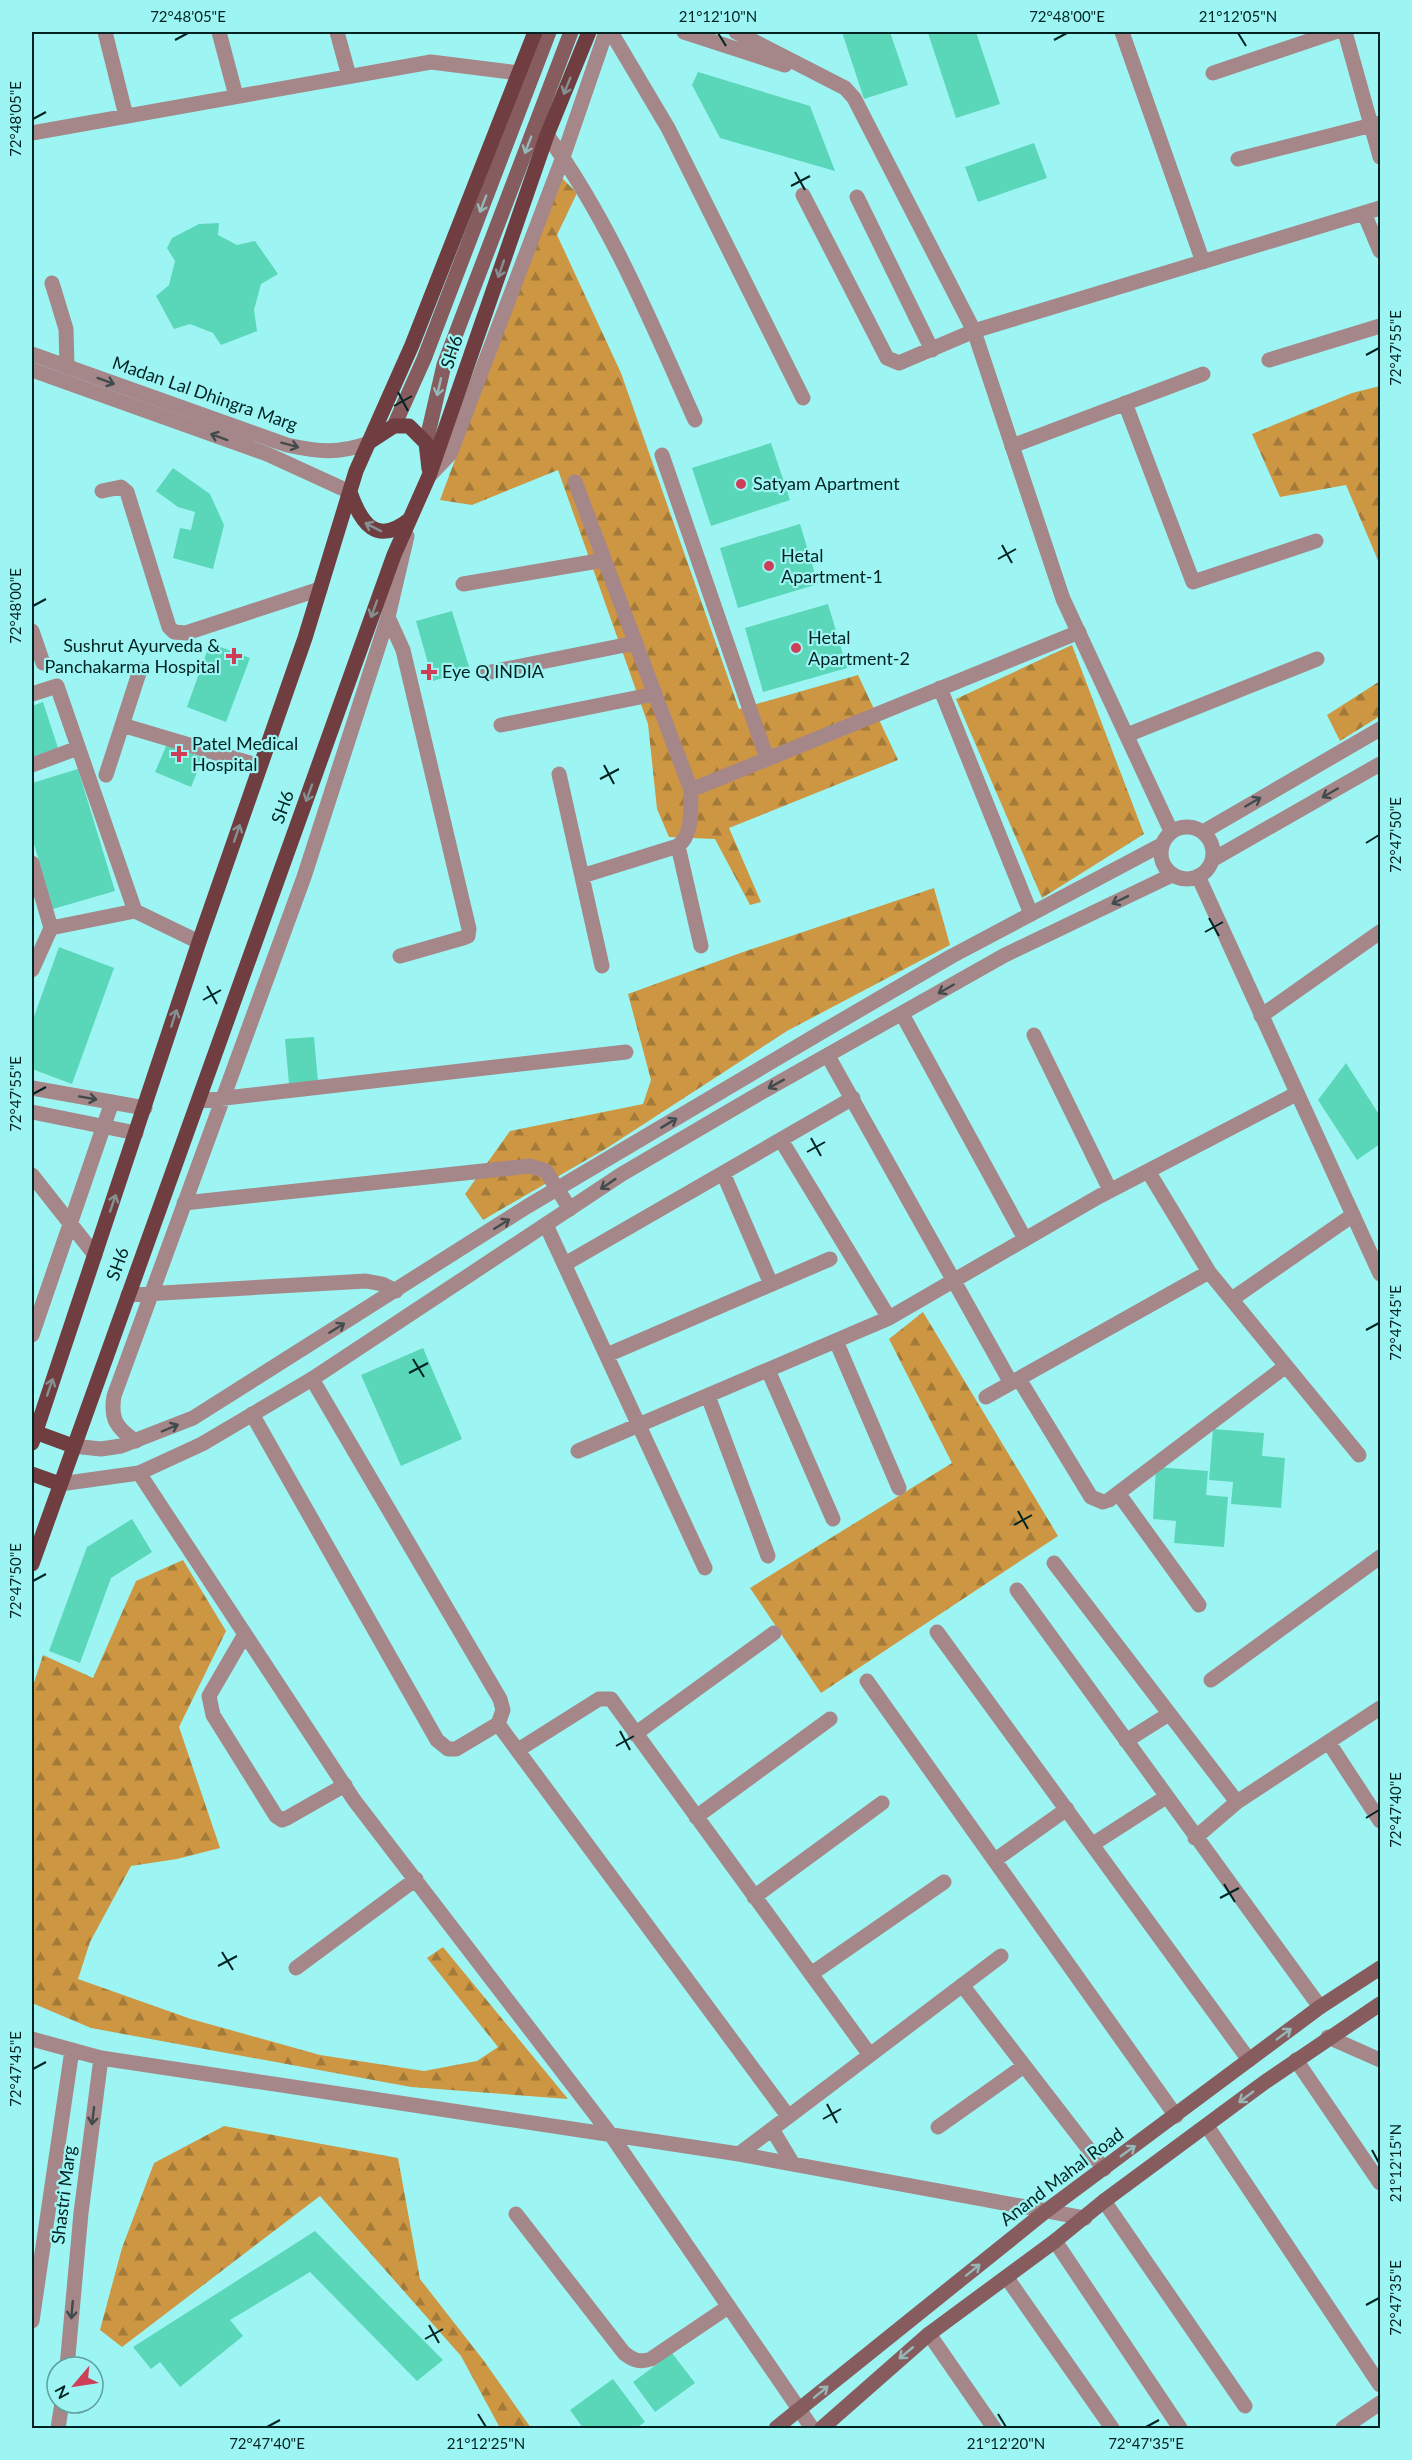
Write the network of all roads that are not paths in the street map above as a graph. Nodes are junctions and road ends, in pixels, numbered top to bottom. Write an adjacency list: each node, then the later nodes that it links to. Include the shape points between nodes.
1 (105, 32): 19 (street)
2 (219, 32): 18 (street)
3 (337, 32): 16 (street)
4 (535, 32): 15 (main road)
5 (549, 32): 44 (main road, one-way to 44, via 424,359)
6 (571, 32): 46 (main road, one-way to 46, via 444,365)
7 (589, 32): 22 (main road, SH6, one-way to 22)
8 (608, 32): 23 (street); 41 (street, via 668,128)
9 (684, 32): 17 (street)
10 (736, 32): 17 (street)
11 (1122, 32): 31 (street)
12 (1335, 32): 14 (street)
13 (1345, 32): 20 (street)
14 (1213, 72)
15 (519, 74): 16 (street, via 430,62); 45 (main road)
16 (349, 76): 18 (street)
17 (830, 80): 34 (street, via 854,98)
18 (236, 96): 19 (street)
19 (126, 116): 21 (street)
20 (1376, 124): 24 (street); 25 (street)
21 (32, 133)
22 (547, 135): 23 (street); 49 (main road, SH6, one-way to 49)
23 (563, 157): 43 (street, via 626,266); 49 (street, via 450,454)
24 (1380, 157)
25 (1238, 159)
26 (803, 195): 35 (street, via 887,358 899,363)
27 (857, 196): 35 (street)
28 (1380, 208): 29 (street)
29 (1364, 213): 30 (street); 31 (street)
30 (1380, 251)
31 (1203, 262): 34 (street)
32 (52, 283): 38 (street, via 66,329)
33 (1380, 326): 37 (street)
34 (974, 331): 35 (street); 47 (street)
35 (932, 350)
36 (32, 354): 38 (street, Madan Lal Dhingra Marg)
37 (1269, 360)
38 (67, 367): 45 (street, Madan Lal Dhingra Marg, one-way to 45, via 287,445 345,451)
39 (32, 370): 52 (street, Madan Lal Dhingra Marg, one-way to 39, via 267,454)
40 (1203, 374): 42 (street)
41 (803, 398)
42 (1125, 403): 47 (street); 54 (street, via 1193,582)
43 (695, 420)
44 (394, 426): 45 (main road); 46 (main road, via 409,426)
45 (369, 443): 52 (main road)
46 (426, 443): 49 (main road)
47 (1012, 446): 60 (street)
48 (663, 455): 74 (street)
49 (429, 476): 53 (main road, SH6)
50 (574, 482): 55 (street)
51 (102, 491): 57 (street, via 121,487 127,492 169,627 174,632 186,633)
52 (350, 492): 53 (main road, one-way to 52, via 397,530 373,530 362,521); 57 (main road)
53 (411, 518): 58 (street); 108 (main road, SH6, one-way to 108, via 394,555)
54 (1316, 541)
55 (604, 560): 56 (street); 61 (street)
56 (463, 584)
57 (320, 589): 77 (main road)
58 (388, 616): 96 (street, via 404,650 469,929 468,936 463,938); 107 (street, via 304,877)
59 (32, 631): 63 (street)
60 (1078, 632): 66 (street); 72 (street)
61 (635, 643): 65 (street); 68 (street)
62 (1317, 659): 72 (street)
63 (43, 663)
64 (140, 670): 69 (street)
65 (486, 673)
66 (940, 688): 74 (street); 91 (street)
67 (32, 694): 73 (street, via 57,686)
68 (655, 694): 70 (street); 80 (street)
69 (122, 725): 77 (street); 79 (street)
70 (501, 725)
71 (1380, 729): 82 (street, one-way to 71)
72 (1127, 735): 81 (street)
73 (78, 748): 76 (street); 90 (street)
74 (767, 759): 80 (street)
75 (1380, 764): 85 (street, one-way to 85)
76 (32, 765)
77 (260, 766): 94 (main road, one-way to 77)
78 (559, 774): 88 (street)
79 (106, 775)
80 (691, 790): 84 (street, via 689,828)
81 (1171, 831): 82 (street, via 1187,826); 83 (street)
82 (1203, 832): 85 (street, via 1212,847)
83 (1161, 845): 87 (street, via 1162,861); 91 (street)
84 (678, 846): 88 (street); 95 (street)
85 (1212, 860): 89 (street)
86 (32, 863): 92 (street)
87 (1172, 875): 89 (street); 99 (street, one-way to 99, via 1005,955)
88 (582, 876): 97 (street)
89 (1198, 876): 100 (street)
90 (135, 911): 92 (street); 94 (street)
91 (1031, 914): 118 (street, one-way to 91, via 820,1033)
92 (51, 928): 98 (street)
93 (1380, 932): 100 (street)
94 (199, 942): 110 (main road, one-way to 94)
95 (701, 946)
96 (400, 956)
97 (603, 966)
98 (32, 970)
99 (902, 1014): 103 (street); 125 (street)
100 (1261, 1016): 105 (street)
101 (1034, 1035): 119 (street)
102 (626, 1052): 107 (street)
103 (828, 1056): 106 (street); 121 (street, one-way to 121, via 680,1140)
104 (32, 1088): 109 (street, one-way to 109)
105 (1296, 1094): 115 (street); 122 (street)
106 (853, 1098): 114 (street); 131 (street)
107 (222, 1099): 108 (street); 120 (street)
108 (200, 1101): 135 (main road, SH6)
109 (112, 1102): 110 (street); 112 (street)
110 (145, 1108): 113 (main road)
111 (32, 1112): 112 (street)
112 (103, 1126): 113 (street); 123 (street)
113 (136, 1133): 126 (main road, one-way to 113)
114 (781, 1140): 116 (street); 138 (street)
115 (1148, 1171): 119 (street); 129 (street)
116 (723, 1173): 128 (street); 132 (street)
117 (32, 1175): 123 (street)
118 (559, 1188): 120 (street, via 546,1171 530,1166); 121 (street); 133 (street, one-way to 118)
119 (1110, 1190): 125 (street)
120 (184, 1203): 134 (street)
121 (570, 1209): 124 (street)
122 (1353, 1215): 130 (street); 136 (street)
123 (71, 1225): 126 (street); 137 (street)
124 (546, 1225): 128 (street); 144 (street)
125 (1025, 1239): 131 (street)
126 (95, 1255): 150 (main road, one-way to 126)
127 (830, 1259): 132 (street)
128 (565, 1264): 141 (street)
129 (1209, 1272): 136 (street); 145 (street)
130 (1380, 1274)
131 (956, 1279): 138 (street); 145 (street)
132 (771, 1284): 141 (street)
133 (396, 1291): 134 (street, via 366,1281); 151 (street, one-way to 133, via 214,1406)
134 (152, 1294): 135 (street); 151 (street, via 112,1407 112,1418 118,1428)
135 (128, 1295): 152 (main road, SH6)
136 (1232, 1299): 142 (street)
137 (36, 1307): 139 (street)
138 (889, 1318): 140 (street)
139 (32, 1335)
140 (836, 1341): 143 (street); 158 (street)
141 (607, 1355): 149 (street)
142 (1286, 1366): 154 (street); 159 (street)
143 (768, 1370): 146 (street); 160 (street)
144 (312, 1379): 148 (street); 176 (street, via 500,1699 503,1710)
145 (1015, 1381): 147 (street); 159 (street, via 1091,1497 1103,1502)
146 (708, 1396): 149 (street); 161 (street)
147 (986, 1397)
148 (252, 1414): 155 (street, via 202,1444); 176 (street, via 437,1740 447,1749 456,1749)
149 (640, 1425): 153 (street); 165 (street)
150 (33, 1436): 152 (main road)
151 (136, 1441): 152 (street, via 110,1449)
152 (73, 1446): 157 (main road, SH6)
153 (578, 1451)
154 (1359, 1455)
155 (139, 1473): 157 (street); 170 (street)
156 (32, 1474): 157 (main road)
157 (60, 1484): 164 (main road, SH6)
158 (899, 1488)
159 (1118, 1493): 167 (street)
160 (832, 1520)
161 (768, 1556)
162 (1380, 1557): 171 (street)
163 (1054, 1563): 174 (street)
164 (32, 1564)
165 (705, 1568)
166 (1017, 1590): 178 (street)
167 (1199, 1605)
168 (937, 1632): 185 (street)
169 (774, 1633): 177 (street)
170 (245, 1634): 181 (street); 181 (street, via 209,1696 213,1715 276,1816 287,1818)
171 (1211, 1680)
172 (867, 1681): 190 (street)
173 (1380, 1708): 179 (street)
174 (1169, 1714): 178 (street); 183 (street)
175 (830, 1719): 186 (street)
176 (498, 1724): 180 (street)
177 (635, 1734): 180 (street, via 611,1699 605,1697); 186 (street)
178 (1126, 1741): 182 (street)
179 (1329, 1743): 183 (street); 187 (street)
180 (518, 1749): 210 (street)
181 (345, 1785): 191 (street)
182 (1166, 1797): 188 (street); 189 (street)
183 (1237, 1802): 188 (street)
184 (882, 1803): 193 (street)
185 (1067, 1809): 189 (street); 190 (street)
186 (696, 1816): 193 (street)
187 (1380, 1821)
188 (1195, 1838): 200 (street)
189 (1093, 1844): 206 (street)
190 (995, 1860): 211 (street)
191 (416, 1880): 195 (street); 215 (street)
192 (944, 1882): 197 (street)
193 (754, 1897): 197 (street)
194 (1001, 1956): 198 (street)
195 (296, 1968)
196 (1380, 1968): 200 (main road, Anand Mahal Road)
197 (811, 1974): 204 (street)
198 (962, 1985): 204 (street); 209 (street)
199 (1380, 2004): 201 (main road)
200 (1320, 2007): 206 (main road, Anand Mahal Road, one-way to 200)
201 (1328, 2037): 207 (main road); 208 (street)
202 (32, 2039): 203 (street)
203 (72, 2050): 205 (street); 227 (street, Shastri Marg)
204 (870, 2055): 210 (street)
205 (101, 2058): 215 (street); 229 (street, Shastri Marg, one-way to 229)
206 (1249, 2060): 211 (main road, Anand Mahal Road)
207 (1296, 2060): 212 (main road, one-way to 212); 219 (street)
208 (1380, 2060)
209 (1024, 2066): 213 (street); 218 (street)
210 (788, 2116): 214 (street)
211 (1176, 2116): 218 (main road, Anand Mahal Road, one-way to 211)
212 (1207, 2126): 220 (main road); 230 (street)
213 (938, 2127)
214 (772, 2129): 216 (street); 217 (street)
215 (610, 2135): 216 (street); 226 (street)
216 (739, 2154): 217 (street)
217 (793, 2164): 221 (street)
218 (1104, 2169): 221 (main road, Anand Mahal Road)
219 (1380, 2183)
220 (1104, 2201): 223 (main road); 232 (street)
221 (1047, 2211): 223 (street); 233 (main road, Anand Mahal Road, one-way to 221)
222 (516, 2214): 226 (street, via 633,2360 651,2359)
223 (1085, 2218): 224 (main road)
224 (1055, 2241): 225 (main road); 239 (street)
225 (1006, 2278): 228 (main road); 238 (street)
226 (728, 2307): 233 (street)
227 (32, 2321)
228 (929, 2334): 236 (main road, one-way to 236); 237 (street)
229 (68, 2355)
230 (1380, 2385)
231 (1380, 2403): 240 (street)
232 (1245, 2406)
233 (799, 2410): 234 (main road, Anand Mahal Road); 235 (street)
234 (776, 2428)
235 (812, 2428)
236 (822, 2428)
237 (994, 2428)
238 (1112, 2428)
239 (1180, 2428)
240 (1343, 2428)

